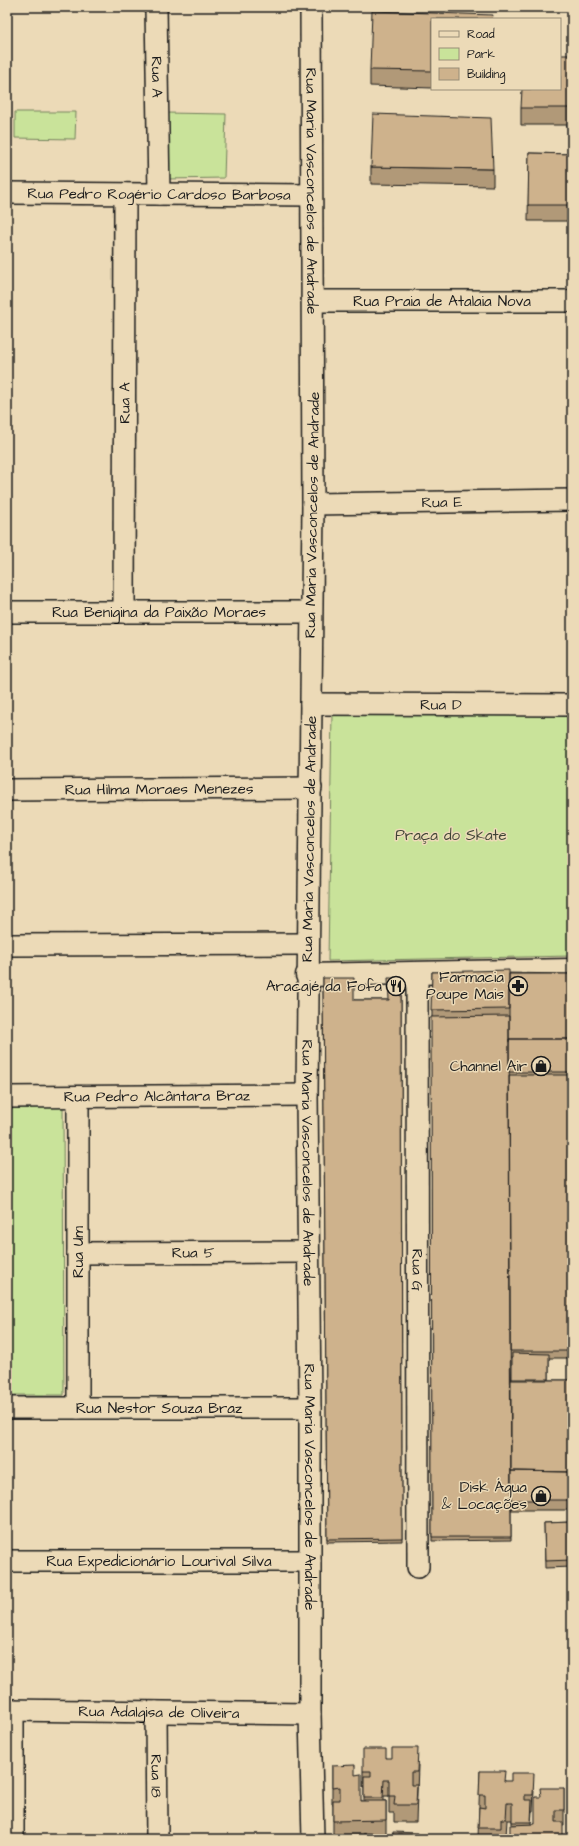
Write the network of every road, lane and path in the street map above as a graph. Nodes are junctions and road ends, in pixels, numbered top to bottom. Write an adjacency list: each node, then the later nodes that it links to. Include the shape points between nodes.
1 (156, 7): 5 (street, Rua A)
2 (311, 7): 6 (street, Rua Maria Vasconcelos de Andrade)
3 (7, 193): 4 (street, Rua Pedro Rogério Cardoso Barbosa)
4 (125, 194): 5 (street, Rua Pedro Rogério Cardoso Barbosa); 12 (street, Rua A)
5 (159, 194): 6 (street, Rua Pedro Rogério Cardoso Barbosa)
6 (310, 195): 7 (street, Rua Maria Vasconcelos de Andrade)
7 (313, 300): 8 (street, Rua Praia de Atalaia Nova); 10 (street, Rua Maria Vasconcelos de Andrade)
8 (572, 301)
9 (572, 500): 10 (street, Rua E)
10 (312, 504): 13 (street, Rua Maria Vasconcelos de Andrade)
11 (7, 612): 12 (street, Rua Benigina da Paixão Moraes)
12 (124, 612): 13 (street, Rua Benigina da Paixão Moraes)
13 (310, 612): 14 (street, Rua Maria Vasconcelos de Andrade)
14 (310, 704): 15 (street, Rua D); 16 (street, Rua Maria Vasconcelos de Andrade)
15 (572, 705)
16 (311, 788): 17 (street, Rua Hilma Moraes Menezes); 18 (street, Rua Maria Vasconcelos de Andrade)
17 (7, 790)
18 (307, 944): 19 (street); 22 (street, Rua Maria Vasconcelos de Andrade)
19 (7, 945)
20 (572, 970): 21 (street)
21 (417, 973): 22 (street); 33 (street, Rua G)
22 (307, 975): 23 (street, Rua Maria Vasconcelos de Andrade)
23 (307, 1095): 25 (street, Rua Pedro Alcântara Braz); 26 (street, Rua Maria Vasconcelos de Andrade)
24 (7, 1097): 25 (street, Rua Pedro Alcântara Braz)
25 (78, 1097): 27 (street, Rua Um)
26 (308, 1252): 27 (street, Rua 5); 30 (street, Rua Maria Vasconcelos de Andrade)
27 (78, 1253): 29 (street, Rua Um)
28 (7, 1408): 29 (street, Rua Nestor Souza Braz)
29 (78, 1408): 30 (street, Rua Nestor Souza Braz)
30 (310, 1408): 31 (street, Rua Maria Vasconcelos de Andrade)
31 (310, 1560): 32 (street, Rua Expedicionário Lourival Silva); 36 (street, Rua Maria Vasconcelos de Andrade)
32 (7, 1561)
33 (418, 1567)
34 (10, 1710): 35 (street, Rua Adalgisa de Oliveira); 37 (street)
35 (156, 1712): 36 (street, Rua Adalgisa de Oliveira); 38 (street, Rua 18)
36 (310, 1714): 39 (street, Rua Maria Vasconcelos de Andrade)
37 (13, 1839)
38 (157, 1839)
39 (313, 1839)

